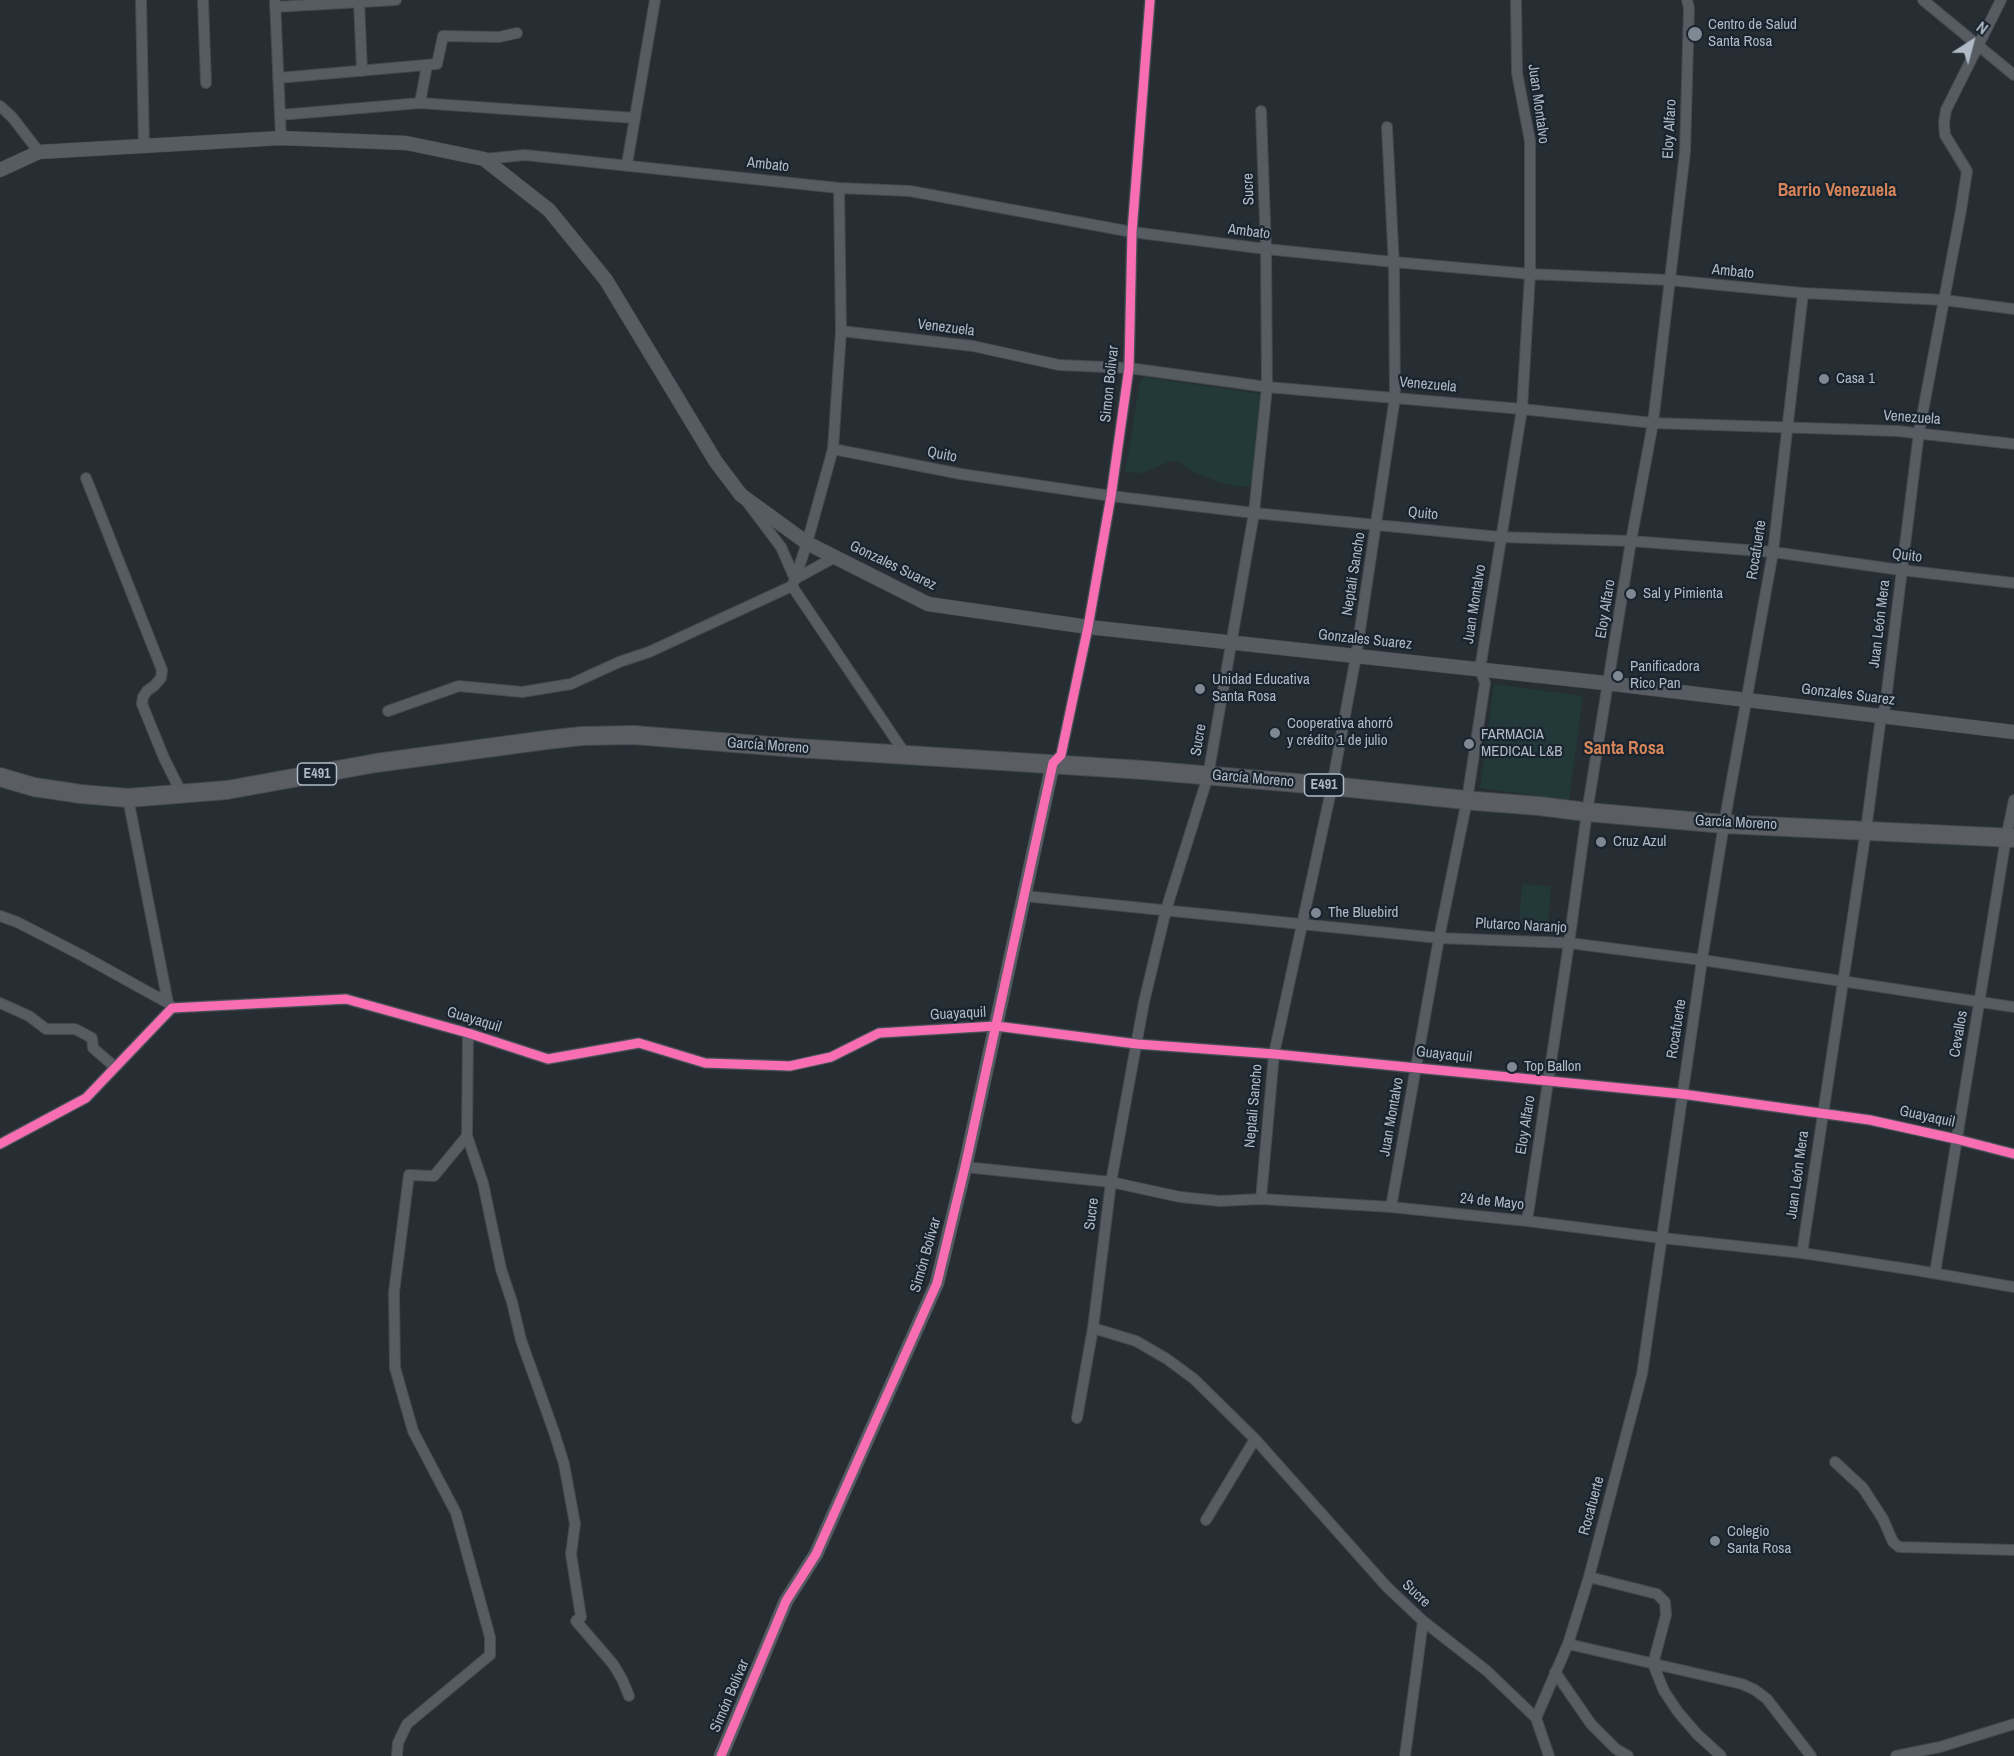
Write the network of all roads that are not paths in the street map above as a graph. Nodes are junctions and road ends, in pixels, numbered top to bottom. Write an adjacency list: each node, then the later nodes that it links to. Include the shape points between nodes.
1 (141, 0): 26 (street)
2 (203, 0): 18 (street)
3 (396, 0): 10 (street)
4 (655, 0): 23 (street)
5 (1150, 0): 32 (street, Simon Bolivar)
6 (1516, 0): 35 (street, Juan Montalvo, via 1517,73 1530,141)
7 (1687, 0): 36 (street, Eloy Alfaro, via 1685,152)
8 (1923, 0): 13 (street)
9 (2001, 0): 13 (street, Juan León Mera)
10 (359, 2): 11 (street); 15 (street)
11 (275, 3): 17 (street)
12 (517, 33): 14 (street, via 500,37 442,36 437,64)
13 (1977, 46): 16 (street); 38 (street, Juan León Mera, via 1944,122 1945,135 1966,171)
14 (427, 65): 15 (street); 19 (street)
15 (362, 71): 17 (street)
16 (2014, 75)
17 (278, 78): 22 (street)
18 (206, 83)
19 (420, 103): 22 (street); 23 (street)
20 (0, 106): 27 (street)
21 (1261, 111): 33 (street, Sucre)
22 (280, 115): 25 (street)
23 (635, 118): 29 (street)
24 (1387, 127): 34 (street, Neptali Sancho)
25 (281, 138): 26 (street); 28 (street, via 406,143)
26 (144, 147): 27 (street)
27 (39, 152): 30 (street)
28 (484, 159): 29 (street, Ambato, via 525,155); 51 (street, Gonzales Suarez, via 549,210 606,280 716,462)
29 (627, 164): 31 (street, Ambato)
30 (0, 170)
31 (839, 189): 32 (street, Ambato, via 910,191); 40 (street)
32 (1132, 232): 33 (street, Ambato); 41 (street, Simon Bolivar)
33 (1266, 249): 34 (street, Ambato); 42 (street, Sucre)
34 (1394, 262): 35 (street, Ambato); 43 (street, Neptali Sancho)
35 (1530, 274): 36 (street, Ambato); 44 (street, Juan Montalvo)
36 (1669, 280): 37 (street, Ambato); 45 (street, Eloy Alfaro)
37 (1803, 293): 38 (street, Ambato); 46 (street, Rocafuerte)
38 (1944, 300): 39 (street, Ambato); 47 (street, Juan León Mera)
39 (2014, 309)
40 (841, 331): 41 (street, Venezuela, via 973,346 1059,365); 49 (street)
41 (1129, 368): 42 (street, Venezuela); 52 (street, Simon Bolivar)
42 (1268, 387): 43 (street, Venezuela); 53 (street, Sucre)
43 (1395, 397): 44 (street, Venezuela); 54 (street, Neptali Sancho)
44 (1522, 409): 45 (street, Venezuela); 55 (street, Juan Montalvo)
45 (1653, 423): 46 (street, Venezuela); 56 (street, Eloy Alfaro)
46 (1789, 427): 47 (street, Venezuela); 58 (street, Rocafuerte)
47 (1919, 432): 48 (street, Venezuela); 60 (street, Juan León Mera)
48 (2014, 444)
49 (832, 449): 52 (street, Quito, via 961,474); 57 (street)
50 (86, 477): 77 (street, via 162,670 161,678 147,691 142,704)
51 (741, 495): 57 (street, Gonzales Suarez); 61 (street, via 781,547)
52 (1111, 496): 53 (street, Quito); 63 (street, Simon Bolivar)
53 (1254, 513): 54 (street, Quito); 64 (street, Sucre)
54 (1377, 524): 55 (street, Quito); 65 (street, Neptali Sancho)
55 (1500, 537): 56 (street, Quito); 66 (street, Juan Montalvo)
56 (1632, 541): 58 (street, Quito); 67 (street, Eloy Alfaro)
57 (807, 543): 59 (street, Gonzales Suarez); 61 (street)
58 (1773, 552): 60 (street, Quito); 68 (street, Rocafuerte)
59 (835, 557): 61 (street); 63 (street, Gonzales Suarez, via 928,604)
60 (1901, 570): 62 (street, Quito); 70 (street, Juan León Mera)
61 (793, 583): 69 (street, via 649,652 571,684 522,692 459,686); 72 (street)
62 (2014, 583)
63 (1088, 627): 64 (street, Gonzales Suarez); 73 (street, Simon Bolivar, via 1061,755)
64 (1231, 642): 65 (street, Gonzales Suarez); 74 (street, Sucre)
65 (1356, 656): 66 (street, Gonzales Suarez); 76 (street, Neptali Sancho)
66 (1480, 669): 67 (street, Gonzales Suarez); 79 (street, Juan Montalvo, via 1485,682)
67 (1610, 683): 68 (street, Gonzales Suarez); 81 (street, Eloy Alfaro)
68 (1747, 699): 70 (street, Gonzales Suarez); 82 (street, Rocafuerte)
69 (388, 711)
70 (1881, 716): 71 (street, Gonzales Suarez); 83 (street, Juan León Mera)
71 (2014, 732)
72 (906, 755): 73 (highway, García Moreno / E491); 77 (highway, García Moreno / E491, via 634,735 582,736)
73 (1053, 763): 74 (highway, García Moreno / E491); 85 (street, Simón Bolívar)
74 (1208, 776): 76 (highway, García Moreno / E491); 86 (street, Sucre)
75 (0, 777): 78 (highway, E491, via 46,789)
76 (1332, 786): 79 (highway, García Moreno / E491); 88 (street, Neptali Sancho)
77 (182, 794): 78 (highway, E491)
78 (128, 798): 95 (street)
79 (1467, 800): 81 (highway, García Moreno / E491); 89 (street, Juan Montalvo)
80 (2014, 800): 84 (street, Cevallos)
81 (1587, 812): 82 (highway, García Moreno / E491); 90 (street, Eloy Alfaro)
82 (1724, 824): 83 (highway, García Moreno / E491); 91 (street, Rocafuerte)
83 (1866, 830): 84 (highway, García Moreno / E491); 92 (street, Juan León Mera)
84 (2010, 838): 93 (street, Cevallos)
85 (1024, 896): 86 (street, Plutarco Naranjo); 97 (street, Simón Bolívar)
86 (1166, 910): 88 (street, Plutarco Naranjo); 99 (street, Sucre)
87 (0, 916): 95 (street, via 83,956)
88 (1303, 924): 89 (street, Plutarco Naranjo); 100 (street, Neptali Sancho)
89 (1439, 938): 90 (street, Plutarco Naranjo); 102 (street, Juan Montalvo)
90 (1569, 944): 91 (street, Plutarco Naranjo); 103 (street, Eloy Alfaro)
91 (1702, 960): 92 (street, Plutarco Naranjo); 104 (street, Rocafuerte)
92 (1842, 981): 93 (street, Plutarco Naranjo); 105 (street, Juan León Mera)
93 (1980, 1002): 96 (street, Plutarco Naranjo); 107 (street, Cevallos)
94 (0, 1004): 101 (street, via 29,1016 46,1029 75,1029 92,1038 93,1048)
95 (170, 1006): 98 (street, Guayaquil, via 346,999); 101 (street)
96 (2014, 1007)
97 (996, 1026): 98 (street, Guayaquil, via 879,1033 831,1058 790,1066 705,1063 639,1042 548,1059); 99 (street, Guayaquil); 110 (street, Simón Bolívar)
98 (468, 1033): 106 (street)
99 (1137, 1044): 100 (street, Guayaquil); 111 (street, Sucre)
100 (1274, 1054): 102 (street, Guayaquil); 112 (street, Neptali Sancho)
101 (115, 1067): 108 (street, via 86,1098)
102 (1416, 1068): 103 (street, Guayaquil); 113 (street, Juan Montalvo)
103 (1548, 1081): 104 (street, Guayaquil); 114 (street, Eloy Alfaro)
104 (1682, 1094): 105 (street, Guayaquil); 115 (street, Rocafuerte)
105 (1822, 1112): 107 (street, Guayaquil); 116 (street, Juan León Mera)
106 (467, 1136): 130 (street, via 483,1183 521,1340 564,1464 574,1524 571,1554 581,1617 576,1621 613,1664); 134 (street, via 434,1176 409,1175 394,1292 394,1368 413,1431 456,1513 490,1637 490,1655 407,1724)
107 (1956, 1139): 109 (street, Guayaquil); 117 (street, Cevallos)
108 (0, 1144)
109 (2014, 1154)
110 (965, 1167): 111 (street, 24 de Mayo); 135 (street, Simón Bolívar, via 937,1283 816,1554 786,1601)
111 (1111, 1182): 112 (street, 24 de Mayo, via 1180,1197 1220,1201); 119 (street, Sucre)
112 (1261, 1199): 113 (street, 24 de Mayo)
113 (1391, 1207): 114 (street, 24 de Mayo)
114 (1527, 1221): 115 (street, 24 de Mayo)
115 (1662, 1238): 116 (street, 24 de Mayo); 125 (street, Rocafuerte, via 1642,1374)
116 (1802, 1253): 117 (street, 24 de Mayo)
117 (1935, 1273): 118 (street, 24 de Mayo)
118 (2014, 1287)
119 (1093, 1328): 120 (street, Sucre); 121 (street, Sucre, via 1136,1341 1167,1359 1194,1379)
120 (1077, 1418)
121 (1255, 1439): 123 (street); 126 (street, Sucre, via 1387,1587)
122 (1835, 1462): 124 (street, via 1874,1502 1895,1545)
123 (1206, 1520)
124 (2014, 1550)
125 (1589, 1577): 127 (street, Rocafuerte); 128 (street, via 1657,1594 1665,1602 1666,1615)
126 (1423, 1621): 131 (street, Sucre, via 1487,1671); 136 (street)
127 (1568, 1644): 128 (street); 129 (street, Rocafuerte)
128 (1653, 1664): 139 (street, via 1678,1712); 140 (street, via 1755,1690 1767,1699)
129 (1555, 1672): 131 (street, Rocafuerte); 138 (street, via 1591,1724)
130 (629, 1696)
131 (1536, 1718): 137 (street)
132 (2014, 1724): 133 (street)
133 (1942, 1752): 141 (street)
134 (397, 1756)
135 (721, 1756)
136 (1406, 1756)
137 (1549, 1756)
138 (1628, 1756)
139 (1721, 1756)
140 (1811, 1756)
141 (1896, 1756)

